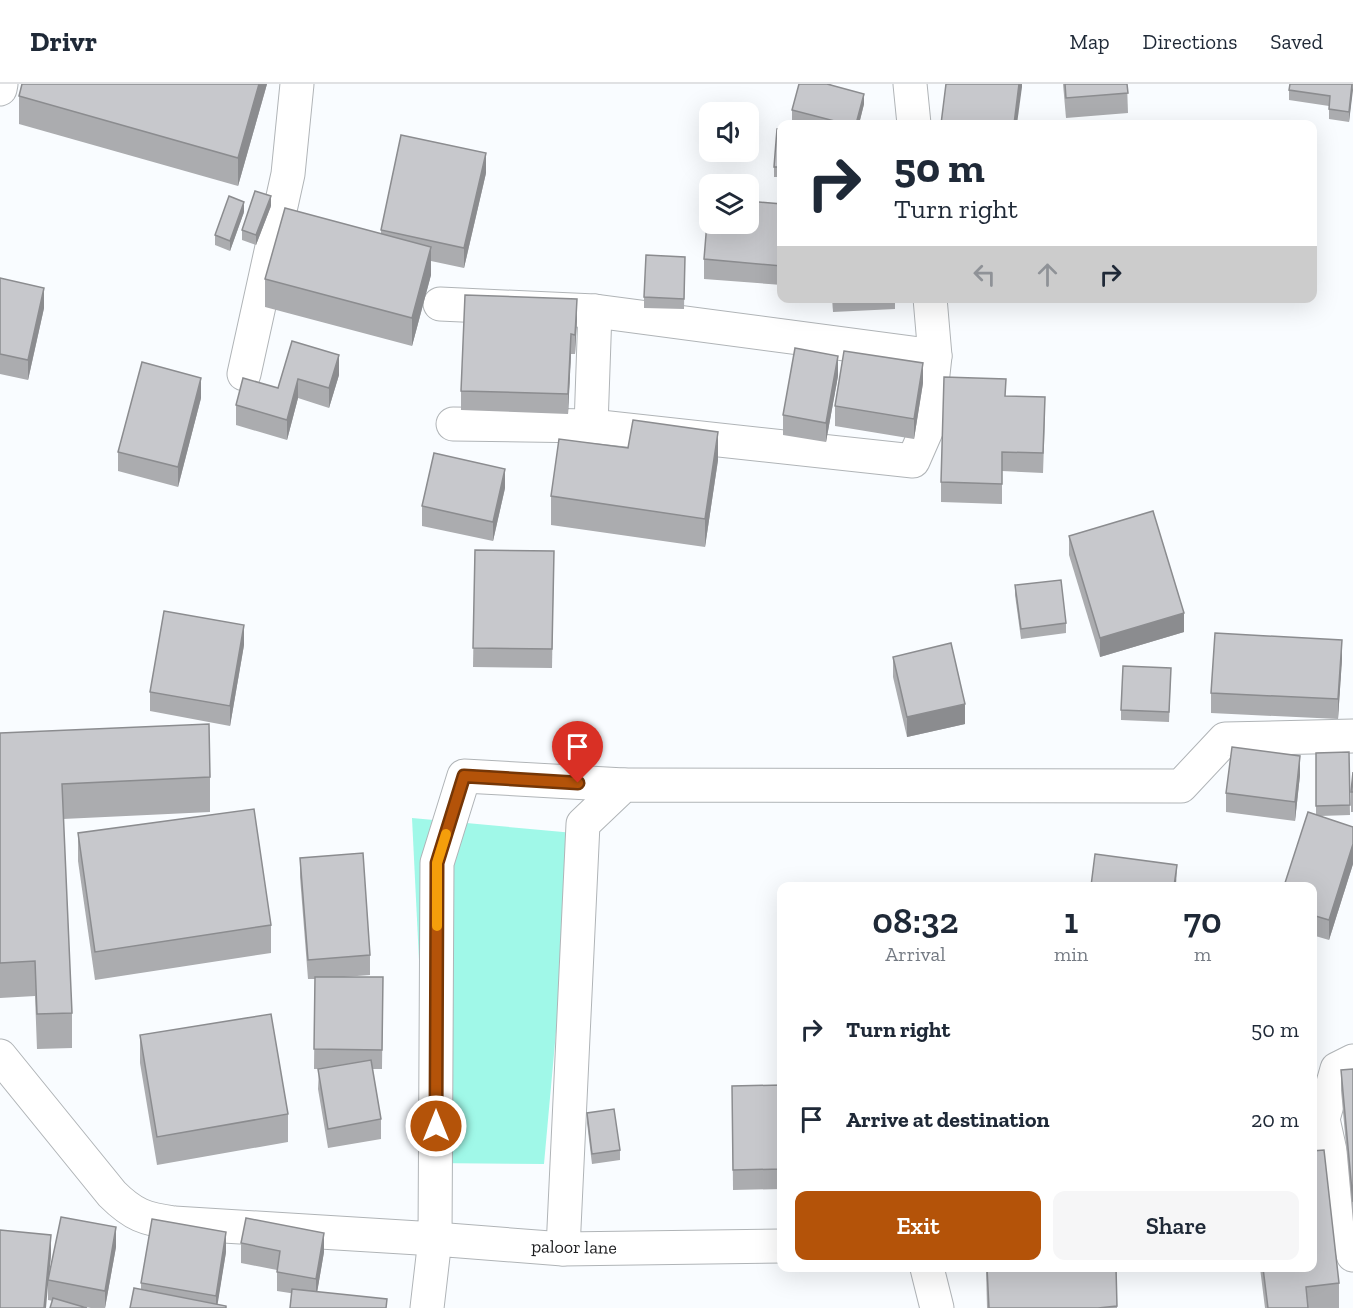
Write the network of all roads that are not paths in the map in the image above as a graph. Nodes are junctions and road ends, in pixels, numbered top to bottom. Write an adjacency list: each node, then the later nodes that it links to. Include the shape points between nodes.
1 (1, 84): 4 (street)
2 (297, 84): 10 (street, via 288,174)
3 (910, 84): 5 (street)
4 (0, 89)
5 (914, 120)
6 (930, 303): 9 (street)
7 (440, 304): 8 (street)
8 (595, 311): 9 (street); 12 (street)
9 (935, 356): 12 (street, via 927,429 913,461)
10 (244, 374)
11 (453, 424): 12 (street)
12 (591, 426)
13 (1353, 736): 14 (street, via 1225,739 1181,786)
14 (624, 785): 17 (street, via 464,776 437,863); 19 (street, via 583,824)
15 (0, 1056): 17 (street, paloor lane, via 111,1194 138,1215 174,1223)
16 (1353, 1061): 20 (street, via 1337,1069 1323,1119)
17 (435, 1239): 19 (street, paloor lane); 22 (street)
18 (777, 1246): 19 (street, paloor lane)
19 (563, 1249)
20 (1353, 1255)
21 (928, 1272): 23 (street)
22 (428, 1308)
23 (937, 1308)

